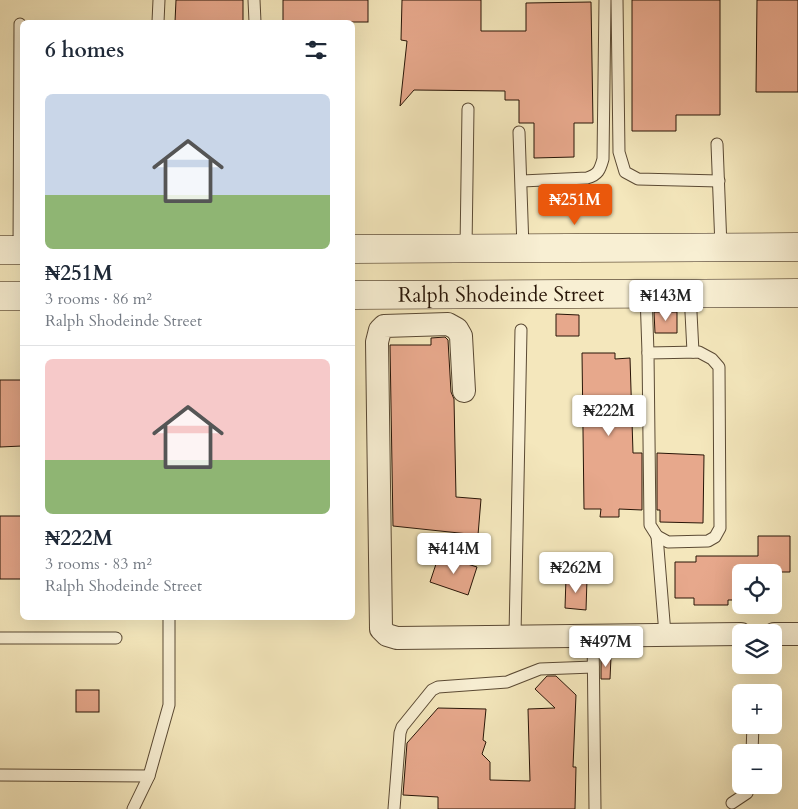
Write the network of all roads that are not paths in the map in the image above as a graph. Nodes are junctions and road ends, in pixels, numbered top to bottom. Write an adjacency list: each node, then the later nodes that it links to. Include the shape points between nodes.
1 (158, 0): 5 (lane)
2 (254, 0): 6 (lane)
3 (605, 0): 11 (lane, via 600,169 596,175 586,178)
4 (617, 0): 12 (lane, via 619,152 625,172 638,179)
5 (158, 20)
6 (254, 20)
7 (20, 24): 18 (lane)
8 (468, 109): 15 (lane)
9 (519, 132): 11 (lane)
10 (718, 144): 12 (lane)
11 (522, 181): 16 (lane)
12 (719, 181): 13 (lane)
13 (721, 247): 14 (street); 16 (street)
14 (798, 247)
15 (466, 248): 16 (street); 17 (street)
16 (523, 248)
17 (355, 249)
18 (14, 250)
19 (690, 293): 20 (street, Ralph Shodeinde Street); 21 (street, Ralph Shodeinde Street); 27 (lane)
20 (798, 293)
21 (646, 294): 22 (street, Ralph Shodeinde Street); 26 (lane)
22 (355, 295)
23 (0, 296): 24 (street)
24 (20, 296)
25 (522, 330): 36 (lane)
26 (648, 352): 27 (lane); 29 (lane, via 650,525)
27 (693, 352): 29 (lane, via 712,359 719,367 720,528 708,541 668,542)
28 (464, 390): 36 (street, via 461,336 457,329 448,324 384,326 380,330 377,342 381,629 397,638)
29 (657, 536): 32 (lane)
30 (169, 620): 41 (lane, via 168,705)
31 (593, 634): 32 (street); 36 (street); 39 (lane)
32 (665, 634): 33 (street)
33 (732, 634)
34 (782, 634): 35 (street)
35 (798, 634)
36 (515, 635)
37 (0, 638): 38 (lane)
38 (116, 638)
39 (593, 667): 45 (lane, via 540,669 507,682 432,690 402,727); 46 (lane)
40 (0, 775): 41 (lane)
41 (149, 776): 44 (lane)
42 (746, 794): 43 (lane)
43 (732, 803)
44 (133, 809)
45 (394, 809)
46 (595, 809)

